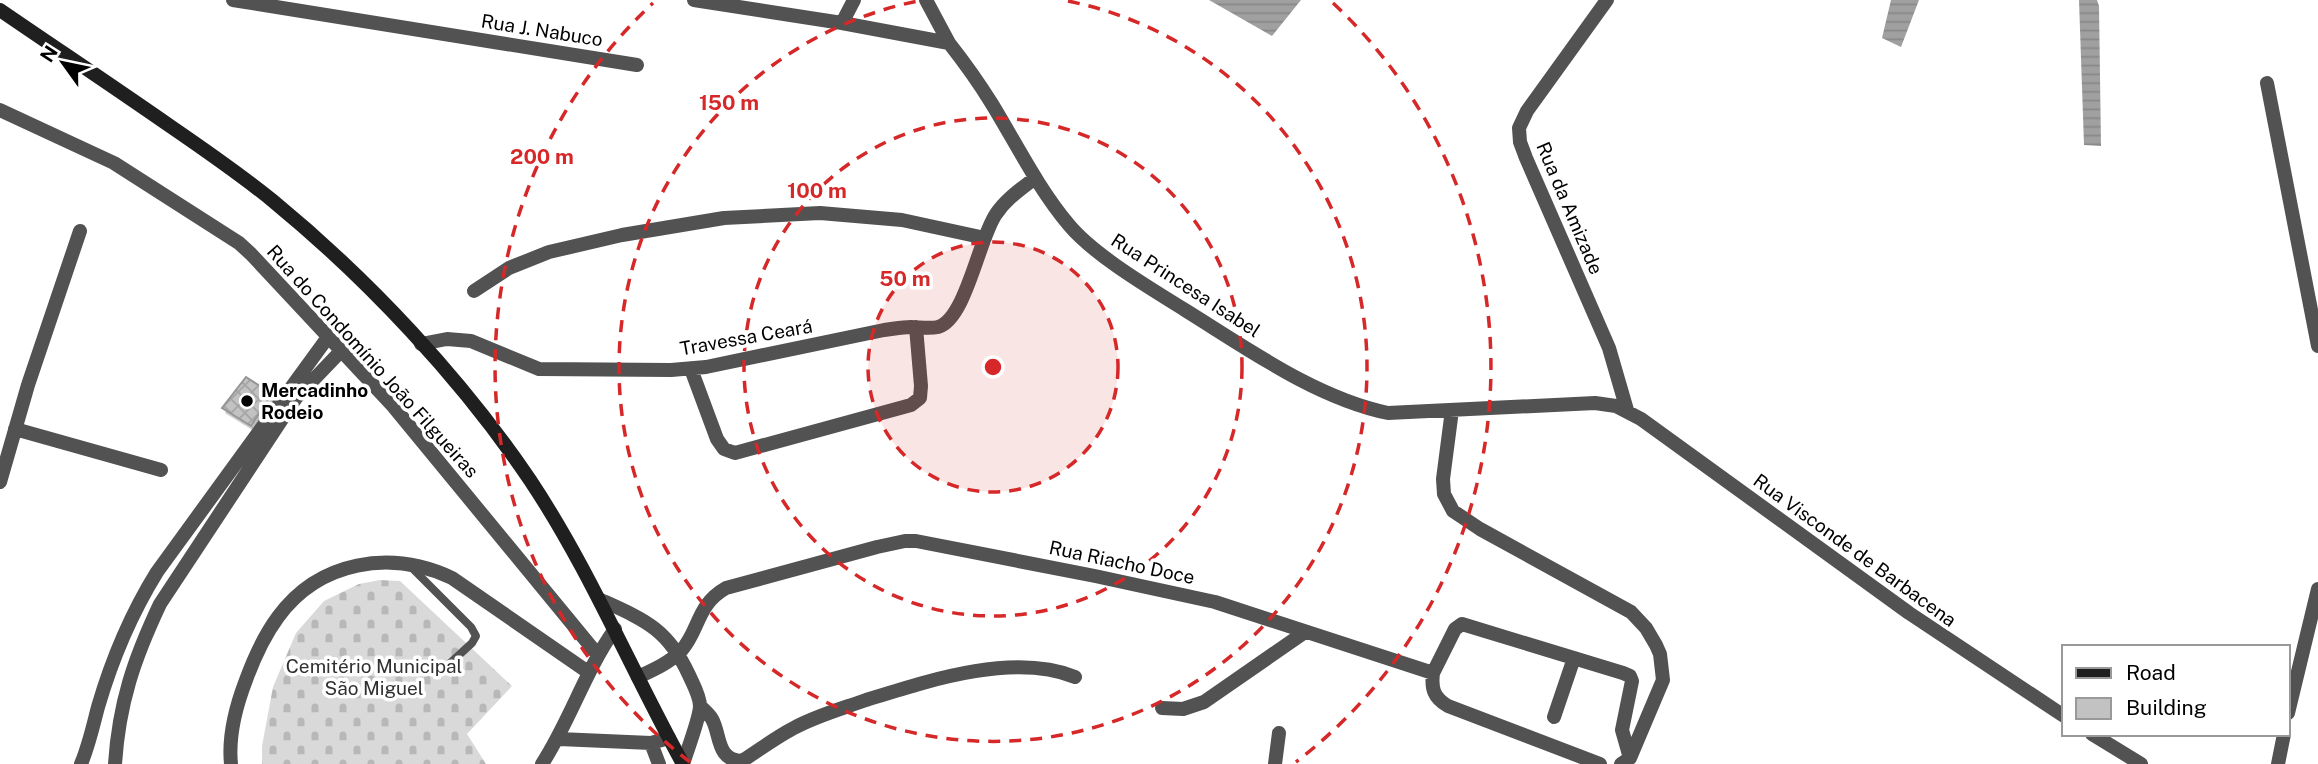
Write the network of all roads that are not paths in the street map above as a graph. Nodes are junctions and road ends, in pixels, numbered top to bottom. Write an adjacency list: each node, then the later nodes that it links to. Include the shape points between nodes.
1 (234, 0): 9 (street, Rua J. Nabuco)
2 (694, 0): 7 (street)
3 (854, 0): 7 (street)
4 (926, 0): 8 (street, Rua Princesa Isabel)
5 (1607, 0): 23 (street, Rua da Amizade, via 1519,128 1520,142 1609,348)
6 (0, 10): 18 (main road, via 271,200 357,277)
7 (842, 23): 8 (street)
8 (949, 43): 12 (street, Rua Princesa Isabel, via 991,102)
9 (637, 65)
10 (2267, 83): 19 (street)
11 (0, 110): 17 (street, Rua do Condomínio João Filgueiras, via 114,163 239,243)
12 (1035, 178): 14 (street, Travessa Ceará, via 1002,206); 22 (street, Rua Princesa Isabel, via 1087,243 1143,284 1261,357 1362,407 1388,413)
13 (80, 231): 24 (street)
14 (985, 238): 15 (street, via 902,220 820,213 724,218 549,253 509,268); 16 (street, Travessa Ceará, via 968,286 947,321 939,327)
15 (474, 291)
16 (916, 327): 21 (street, Travessa Ceará); 21 (street, via 921,386 920,398 911,405 735,453 724,449 718,439)
17 (328, 337): 20 (street, Rua do Condomínio João Filgueiras); 50 (street, via 144,593 120,644)
18 (421, 344): 21 (street, Travessa Ceará, via 471,341 539,369); 29 (main road, via 531,482)
19 (2318, 346)
20 (341, 351): 33 (street, Rua do Condomínio João Filgueiras); 57 (street, via 296,398 160,604 127,685)
21 (691, 369)
22 (1452, 410): 23 (street, Rua Princesa Isabel, via 1595,403); 53 (street, via 1443,479 1444,494 1453,511 1632,612 1656,645 1663,680)
23 (1627, 410): 43 (street, Rua Visconde de Barbacena, via 1909,613)
24 (15, 429): 25 (street); 26 (street)
25 (161, 470)
26 (0, 482)
27 (408, 565): 35 (lane, via 476,636); 36 (street, via 452,578); 58 (street, via 362,563 338,571 313,584 278,617 241,693 232,730)
28 (2318, 589): 40 (street)
29 (601, 600): 30 (main road); 32 (street, via 651,625)
30 (615, 629): 33 (street); 38 (main road)
31 (1305, 632): 32 (street, Rua Riacho Doce, via 1215,602 905,541 726,588 707,603); 37 (street, Rua Riacho Doce); 42 (street, via 1204,702 1183,709)
32 (679, 653): 38 (street, Rua Riacho Doce); 41 (street)
33 (597, 654): 36 (street)
34 (1574, 658): 37 (street, via 1462,624); 44 (street); 53 (street, via 1630,676 1622,730)
35 (447, 666)
36 (589, 672): 49 (street)
37 (1433, 673): 63 (street, via 1433,692 1448,706)
38 (638, 677): 48 (main road)
39 (1075, 677): 41 (street, via 1053,670 1016,668 930,680 823,714 742,761 721,748 713,720)
40 (2290, 705)
41 (700, 706): 61 (street)
42 (1161, 708)
43 (2062, 715)
44 (1554, 716)
45 (1279, 733): 62 (street)
46 (2095, 736): 52 (street)
47 (2283, 736): 54 (street)
48 (669, 738): 51 (street); 61 (main road)
49 (559, 739): 51 (street); 59 (street)
50 (91, 740): 55 (street); 56 (street)
51 (651, 743): 60 (street)
52 (2110, 746): 64 (street); 65 (street)
53 (1625, 761)
54 (2275, 762)
55 (81, 764)
56 (94, 764)
57 (115, 764)
58 (231, 764)
59 (542, 764)
60 (659, 764)
61 (683, 764)
62 (1275, 764)
63 (1600, 764)
64 (2116, 764)
65 (2141, 764)

